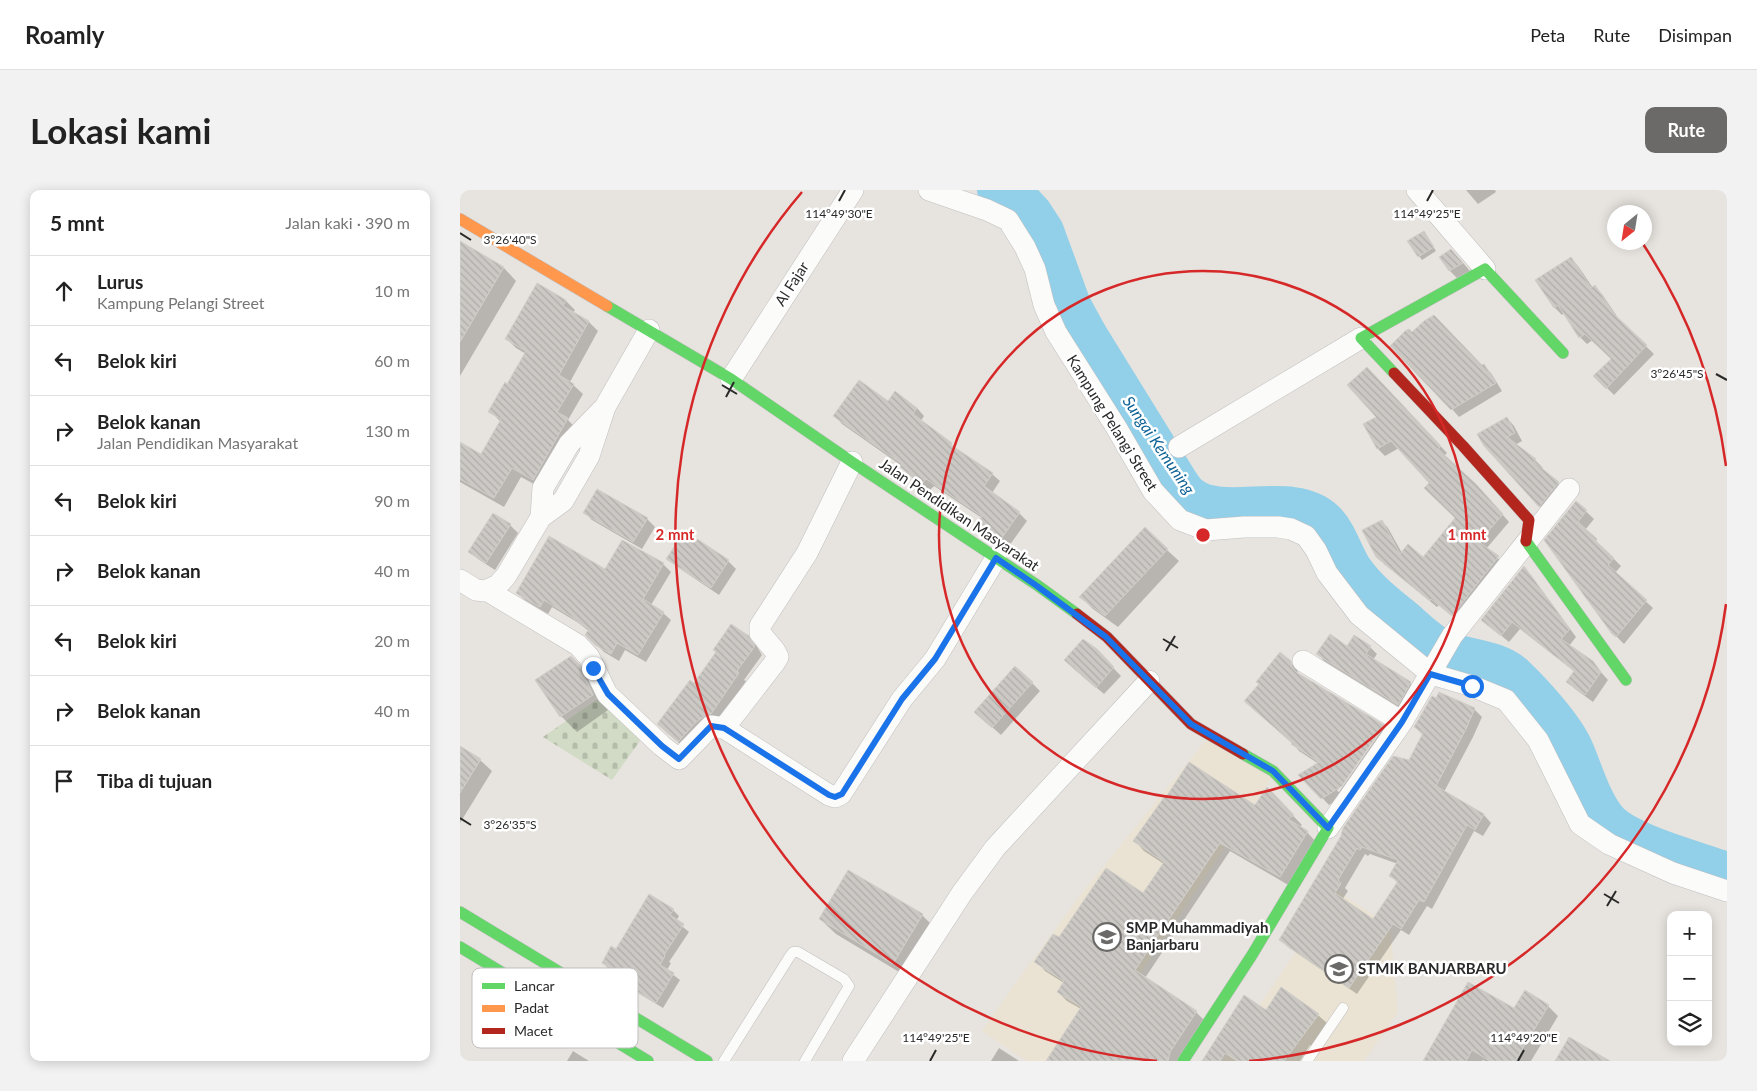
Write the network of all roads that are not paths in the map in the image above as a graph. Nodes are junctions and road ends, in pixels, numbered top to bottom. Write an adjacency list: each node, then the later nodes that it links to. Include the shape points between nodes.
1 (853, 190): 9 (street, Al Fajar)
2 (929, 190): 18 (street, Kampung Pelangi Street, via 1008,220 1035,269 1044,305 1056,332 1153,491 1180,520 1206,530 1278,527 1306,536 1327,573 1359,615)
3 (1417, 190): 5 (street)
4 (460, 219): 6 (main road, Jalan Pendidikan Masyarakat)
5 (1485, 269): 7 (main road); 8 (main road)
6 (649, 330): 9 (main road, Jalan Pendidikan Masyarakat); 16 (street, via 605,407 589,456 563,501 541,517 506,576)
7 (1361, 338): 10 (street); 13 (main road, via 1529,520)
8 (1563, 352)
9 (731, 379): 11 (main road, Jalan Pendidikan Masyarakat)
10 (1179, 447)
11 (852, 462): 14 (main road, Jalan Pendidikan Masyarakat); 22 (street, via 807,553 760,626 760,633 778,657)
12 (1569, 488): 13 (street)
13 (1526, 542): 18 (street, via 1452,636); 19 (main road)
14 (996, 558): 20 (main road, Jalan Pendidikan Masyarakat, via 1106,637); 22 (street, via 935,659 902,699 842,794 829,795)
15 (460, 580): 16 (street, via 476,590)
16 (488, 591): 22 (street, via 578,644 589,657 608,694 679,759 711,726)
17 (1303, 662): 21 (street)
18 (1432, 672): 21 (street); 24 (street, Kampung Pelangi Street, via 1506,700 1538,740 1580,824 1608,844 1673,873)
19 (1626, 680)
20 (1149, 681): 23 (main road, Jalan Pendidikan Masyarakat, via 1191,724 1273,771); 36 (street, via 995,848)
21 (1402, 722): 23 (street)
22 (724, 728)
23 (1328, 828): 37 (main road, via 1252,956)
24 (1727, 891)
25 (460, 912): 28 (main road)
26 (460, 946): 27 (main road)
27 (512, 968)
28 (532, 968)
29 (1343, 1008): 38 (lane)
30 (638, 1027): 33 (main road)
31 (632, 1048): 32 (main road)
32 (648, 1061)
33 (707, 1061)
34 (724, 1061): 35 (lane, via 793,952 844,979 849,986)
35 (805, 1061)
36 (853, 1061)
37 (1184, 1061)
38 (1307, 1061)

